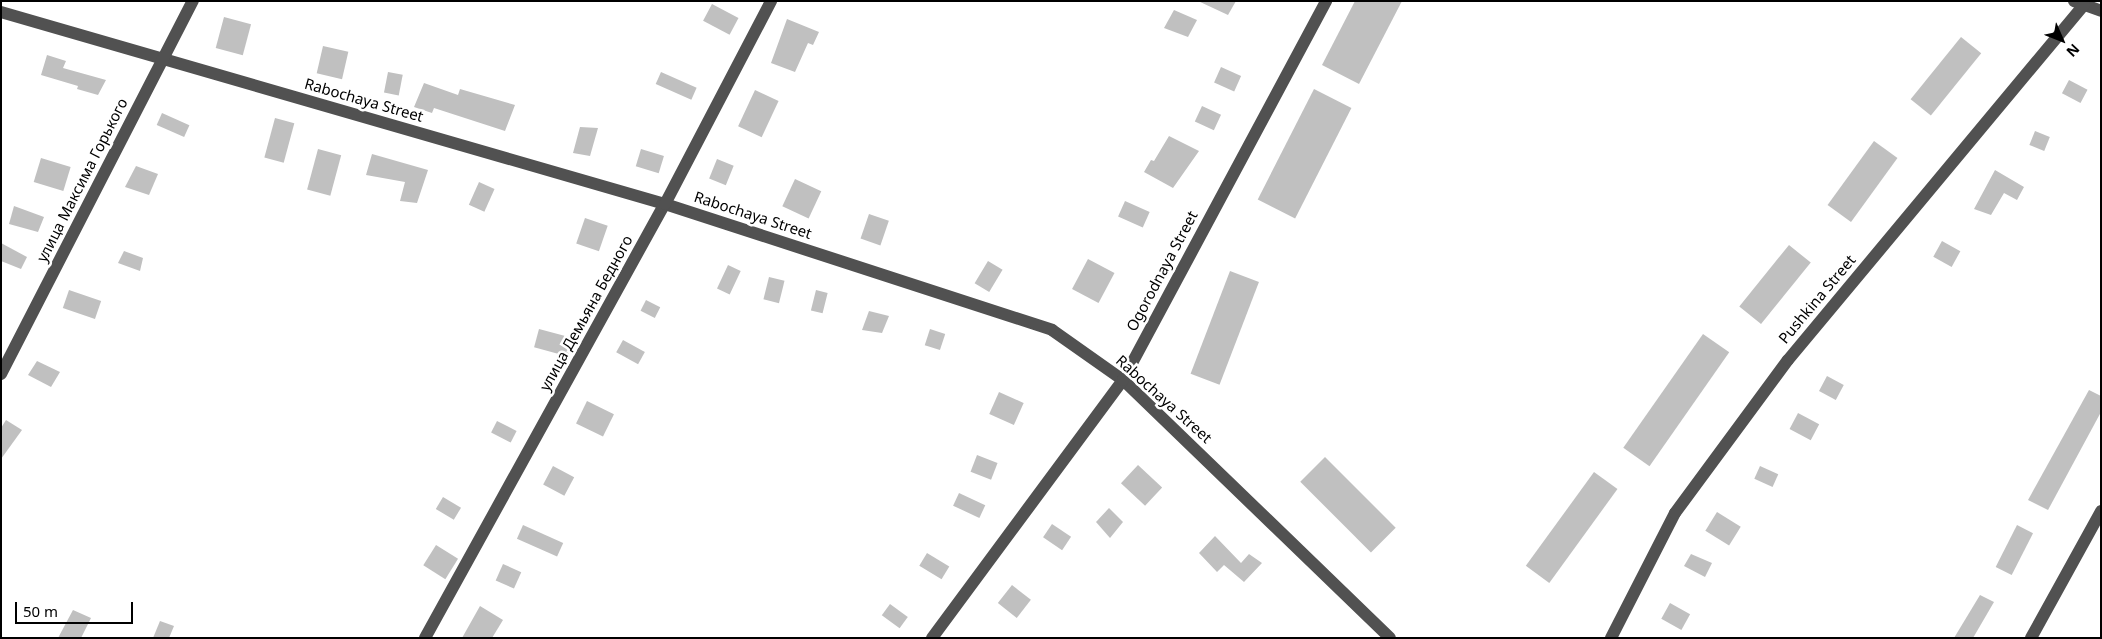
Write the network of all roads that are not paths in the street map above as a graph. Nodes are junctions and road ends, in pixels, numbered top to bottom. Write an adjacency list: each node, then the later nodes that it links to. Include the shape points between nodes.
1 (193, 1): 7 (street, улица Максима Горького)
2 (771, 1): 8 (street, улица Демьяна Бедного)
3 (1326, 1): 10 (street, Ogorodnaya Street)
4 (2079, 3): 5 (street); 15 (street, Pushkina Street, via 1788,360 1674,513)
5 (2101, 11)
6 (1, 12): 7 (street, Rabochaya Street)
7 (163, 59): 8 (street, Rabochaya Street); 9 (street, улица Максима Горького)
8 (665, 204): 10 (street, Rabochaya Street, via 1052,330); 12 (street, улица Демьяна Бедного)
9 (1, 374)
10 (1123, 380): 13 (street, Ogorodnaya Street); 14 (street, Rabochaya Street)
11 (2101, 511): 16 (street)
12 (425, 638)
13 (932, 638)
14 (1390, 638)
15 (1611, 638)
16 (2031, 638)

